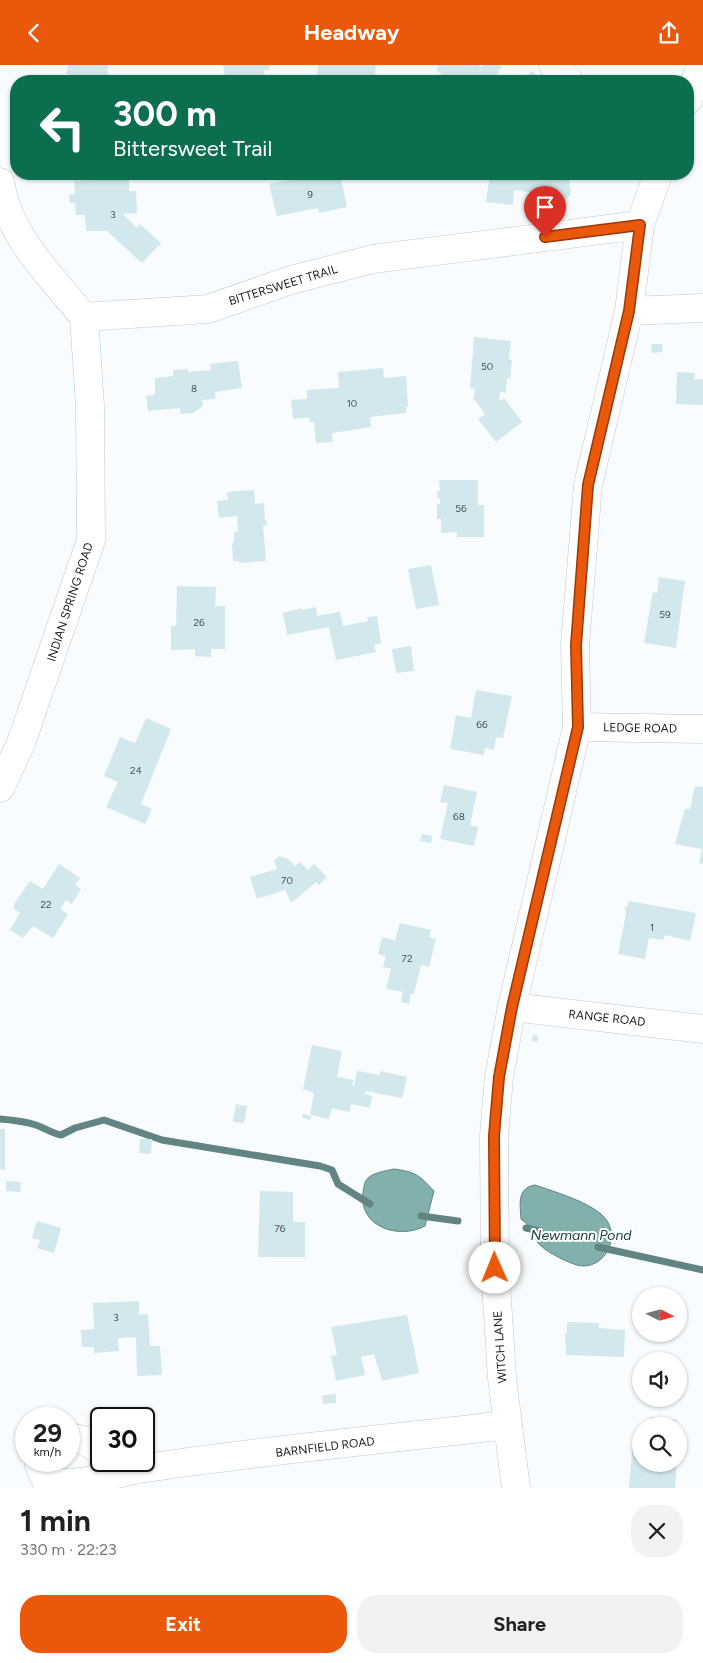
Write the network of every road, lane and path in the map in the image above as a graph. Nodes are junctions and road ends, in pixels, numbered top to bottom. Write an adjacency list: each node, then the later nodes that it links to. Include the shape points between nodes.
1 (553, 65): 3 (street)
2 (701, 65): 4 (street)
3 (562, 75)
4 (694, 83)
5 (657, 180): 7 (street, WITCH LANE)
6 (0, 182): 10 (street, via 4,204 22,241)
7 (640, 225): 9 (street, WITCH LANE); 10 (street, BITTERSWEET TRAIL, via 373,259 291,280 208,309)
8 (703, 308): 9 (street)
9 (629, 311): 11 (street, WITCH LANE, via 588,485 576,645)
10 (84, 317): 13 (street, INDIAN SPRING ROAD, via 90,406 91,540 21,743)
11 (578, 727): 12 (street, LEDGE ROAD); 14 (street, WITCH LANE)
12 (703, 729)
13 (0, 788)
14 (512, 1007): 15 (street, RANGE ROAD); 16 (street, WITCH LANE, via 499,1077 494,1145 495,1268)
15 (703, 1029)
16 (507, 1425): 17 (street, BARNFIELD ROAD); 20 (street, WITCH LANE)
17 (155, 1463)
18 (42, 1472): 19 (street, BARNFIELD ROAD, via 46,1481 80,1484 107,1479)
19 (120, 1472)
20 (516, 1488)

